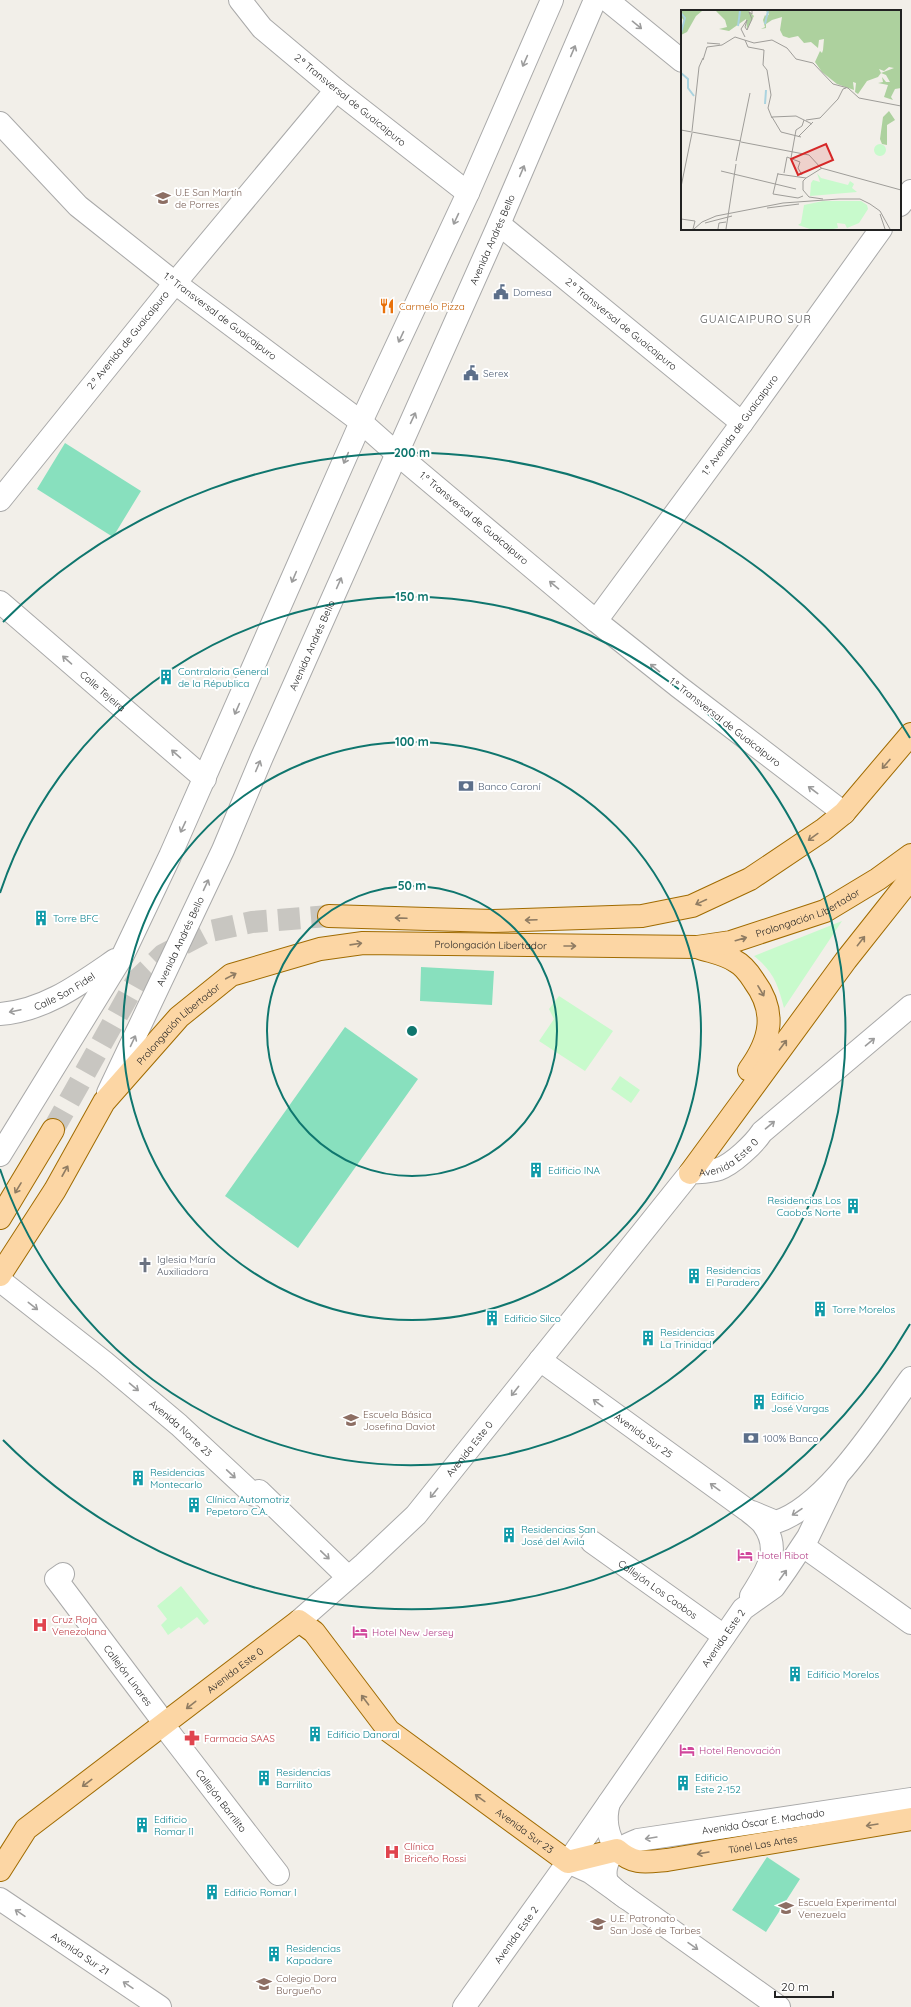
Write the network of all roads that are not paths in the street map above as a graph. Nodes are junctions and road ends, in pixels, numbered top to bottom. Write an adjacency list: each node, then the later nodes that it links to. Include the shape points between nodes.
1 (240, 0): 6 (street, 2.ª Transversal de Guaicaipuro, via 262,28)
2 (552, 0): 9 (street, one-way to 9)
3 (595, 0): 11 (street, Avenida Andrés Bello, one-way to 3)
4 (607, 0): 5 (street, one-way to 5)
5 (681, 60)
6 (336, 90): 9 (street, 2.ª Transversal de Guaicaipuro); 13 (street, 2.ª Avenida de Guaicaipuro)
7 (0, 123): 13 (street, 1.ª Transversal de Guaicaipuro, via 78,206)
8 (911, 191): 10 (street)
9 (468, 193): 14 (street, one-way to 14)
10 (901, 204)
11 (499, 224): 15 (street, 2.ª Transversal de Guaicaipuro); 16 (street, Avenida Andrés Bello, one-way to 11)
12 (880, 230): 15 (street, 1.ª Avenida de Guaicaipuro)
13 (175, 283): 14 (street, 1.ª Transversal de Guaicaipuro); 17 (street, 2.ª Avenida de Guaicaipuro)
14 (361, 422): 16 (street, 1.ª Transversal de Guaicaipuro); 21 (street, one-way to 21)
15 (742, 423): 19 (street, 1.ª Avenida de Guaicaipuro)
16 (396, 453): 19 (street, 1.ª Transversal de Guaicaipuro, one-way to 16); 30 (street, Avenida Andrés Bello, one-way to 16, via 223,850)
17 (0, 500)
18 (0, 602): 21 (street, Calle Tejeira, one-way to 18)
19 (596, 621): 22 (street, 1.ª Transversal de Guaicaipuro, one-way to 19)
20 (911, 734): 22 (main road, one-way to 22)
21 (206, 779): 27 (street, one-way to 27)
22 (844, 813): 25 (main road, one-way to 25, via 803,845 750,879 692,906 642,916 501,921)
23 (911, 855): 26 (main road, Prolongación Libertador, one-way to 23, via 731,942 825,911 878,879)
24 (911, 878): 33 (main road, one-way to 24, via 846,960)
25 (329, 916)
26 (697, 947): 30 (main road, Prolongación Libertador, one-way to 26, via 179,1017 231,975 320,949 363,943); 33 (main road, one-way to 33, via 736,961 748,972 768,1003 770,1024 760,1056 695,1148 690,1159)
27 (123, 955): 29 (street, Calle San Fidel, one-way to 29, via 70,991 33,1007); 32 (street)
28 (911, 1006): 33 (street, Avenida Este 0, one-way to 28, via 720,1168 731,1161)
29 (0, 1014)
30 (104, 1102): 35 (main road, Avenida Andrés Bello, one-way to 30)
31 (53, 1130): 34 (main road, one-way to 34)
32 (0, 1155)
33 (690, 1173): 36 (street, Avenida Este 0)
34 (0, 1218)
35 (1, 1281): 42 (street, Avenida Norte 23, one-way to 42, via 122,1376 254,1495 259,1491)
36 (540, 1360): 39 (street, Avenida Sur 25, one-way to 36); 42 (street, Avenida Este 0, one-way to 42, via 416,1515)
37 (911, 1378): 38 (street)
38 (837, 1477): 39 (street, Avenida Sur 25, one-way to 39, via 810,1503 785,1520 776,1522); 41 (street, Avenida Este 2)
39 (747, 1510): 44 (street, Avenida Sur 25, via 767,1531 772,1560)
40 (592, 1542): 47 (street, Callejón Los Caobos)
41 (803, 1546): 44 (street, Avenida Este 2, one-way to 41, via 774,1587); 46 (street)
42 (348, 1577): 45 (street, Avenida Este 0)
43 (65, 1581): 48 (street, Callejón Linares)
44 (743, 1609): 47 (street, Avenida Este 2)
45 (299, 1621): 48 (main road, Avenida Este 0, one-way to 48); 53 (main road, Avenida Sur 23, one-way to 45, via 389,1731 314,1632)
46 (911, 1623)
47 (724, 1636): 50 (street, Avenida Este 2)
48 (165, 1725): 54 (main road, Avenida Este 0, one-way to 54, via 26,1829); 55 (street, Callejón Barrilito)
49 (911, 1798): 52 (street, Avenida Óscar E. Machado, one-way to 52, via 638,1840)
50 (609, 1803): 52 (street, Avenida Este 2, via 607,1825 610,1840); 53 (street, Avenida Este 2)
51 (911, 1819): 52 (main road, Túnel Las Artes, one-way to 52, via 667,1860 635,1862)
52 (617, 1850): 53 (main road); 56 (street, via 607,1862 606,1878)
53 (568, 1862): 56 (street, Avenida Sur 23, via 590,1872); 59 (street, Avenida Este 2)
54 (0, 1870)
55 (278, 1874)
56 (626, 1898): 60 (street, Avenida Sur 23, one-way to 60)
57 (0, 1899): 58 (street, Avenida Sur 21, one-way to 57)
58 (160, 2007)
59 (464, 2007)
60 (779, 2007)

